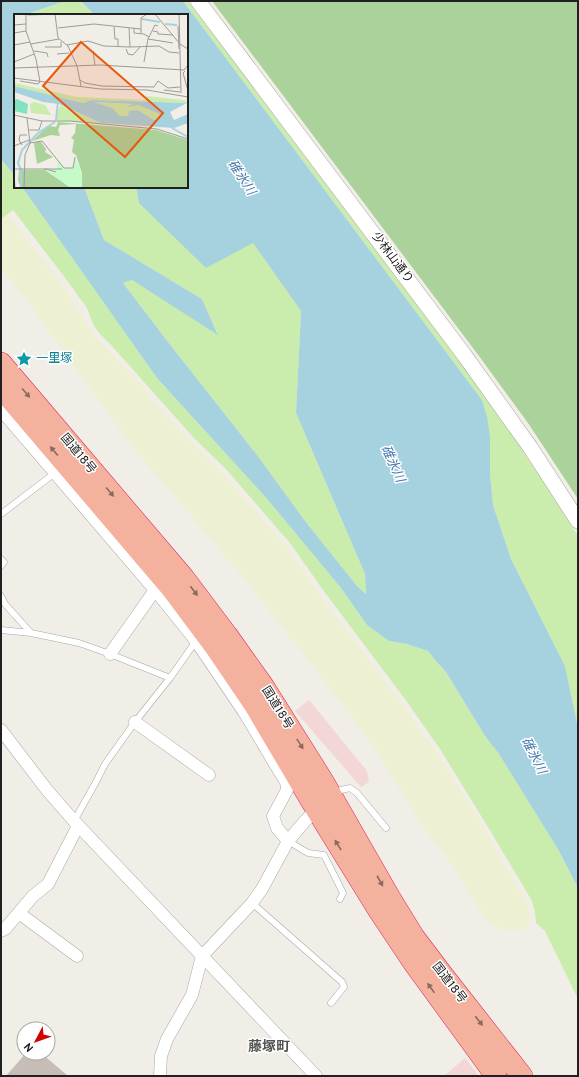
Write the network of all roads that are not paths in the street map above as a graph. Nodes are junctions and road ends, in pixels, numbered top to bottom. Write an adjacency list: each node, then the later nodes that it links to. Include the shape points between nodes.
1 (198, 1): 7 (street, 少林山通り, via 465,356 530,447)
2 (1, 363): 20 (highway, 国道18号, one-way to 20, via 184,578 264,687)
3 (1, 388): 21 (highway, 国道18号, one-way to 3, via 254,704 212,642 172,590)
4 (1, 410): 5 (street)
5 (55, 473): 6 (lane); 10 (street)
6 (1, 514)
7 (578, 521)
8 (1, 559): 9 (lane, via 4,562)
9 (1, 566)
10 (155, 590): 14 (street); 15 (street)
11 (1, 596): 13 (lane)
12 (1, 630): 13 (lane)
13 (31, 633): 15 (lane, via 79,643)
14 (196, 641): 16 (lane); 24 (street, via 244,712 287,784 287,790 273,816 277,828)
15 (110, 654): 16 (lane)
16 (170, 678): 17 (lane)
17 (135, 722): 19 (street); 22 (lane, via 105,764)
18 (1, 730): 22 (street)
19 (210, 775)
20 (332, 795): 21 (street); 23 (lane, via 350,788); 35 (highway, 国道18号, one-way to 35, via 414,937)
21 (316, 809): 24 (street); 34 (highway, 国道18号, one-way to 21, via 413,962)
22 (76, 824): 27 (street, via 48,884 33,896); 30 (street)
23 (386, 828)
24 (288, 841): 25 (lane, via 308,853 324,855 343,893); 26 (street)
25 (340, 899)
26 (252, 903): 30 (street); 31 (lane, via 342,982 344,987)
27 (19, 913): 28 (street, via 6,929); 29 (street)
28 (1, 931)
29 (77, 956)
30 (202, 956): 32 (street, via 192,995 167,1039 161,1056); 33 (street)
31 (331, 1003)
32 (160, 1076)
33 (316, 1076)
34 (496, 1076)
35 (522, 1076)

